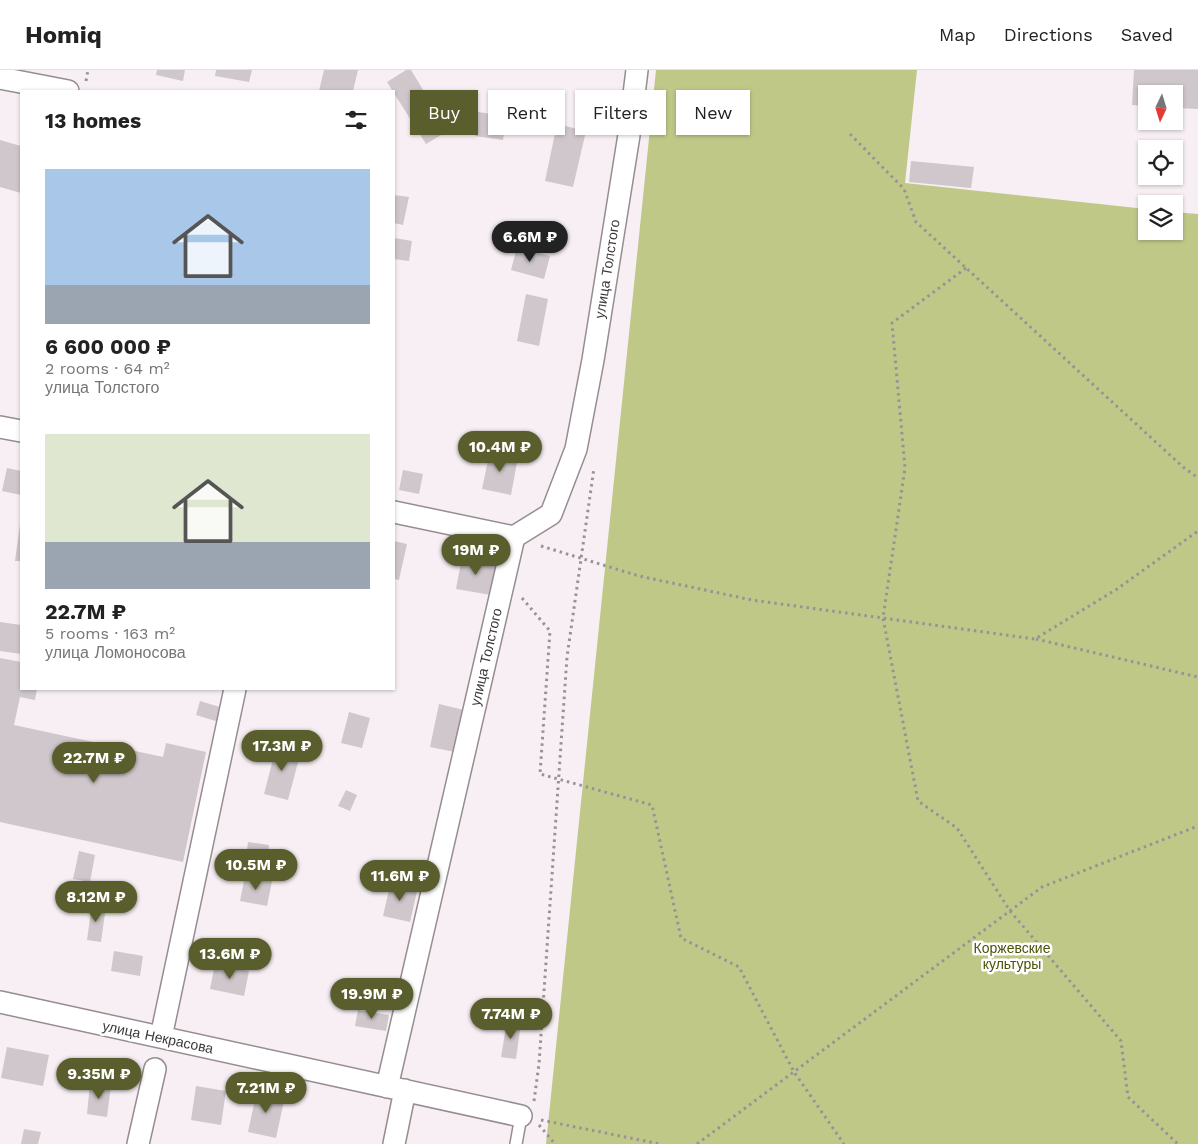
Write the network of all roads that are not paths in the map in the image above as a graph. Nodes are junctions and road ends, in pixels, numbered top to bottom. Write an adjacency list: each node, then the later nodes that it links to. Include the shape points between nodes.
1 (637, 70): 7 (street, улица Толстого, via 593,360 576,449 551,514)
2 (0, 78): 3 (street)
3 (63, 90)
4 (0, 427): 5 (street)
5 (20, 431)
6 (395, 512): 7 (street)
7 (514, 537): 12 (street, улица Толстого)
8 (235, 690): 10 (street)
9 (0, 1002): 10 (street, улица Некрасова)
10 (161, 1037): 12 (street, улица Некрасова)
11 (155, 1069): 14 (street)
12 (396, 1089): 13 (street, улица Некрасова); 15 (street, улица Толстого)
13 (529, 1114): 16 (lane)
14 (138, 1144)
15 (394, 1144)
16 (516, 1144)

